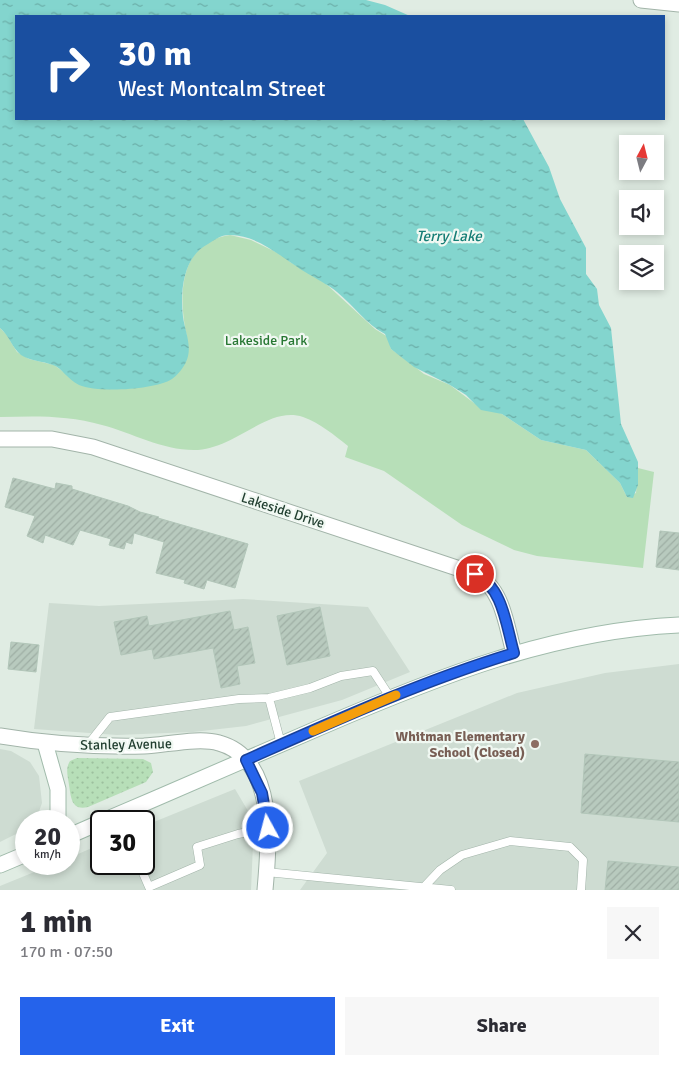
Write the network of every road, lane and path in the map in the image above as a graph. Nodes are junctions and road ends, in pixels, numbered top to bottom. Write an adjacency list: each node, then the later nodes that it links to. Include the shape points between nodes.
1 (642, 0): 2 (street)
2 (679, 4)
3 (0, 439): 5 (street, Lakeside Drive, via 45,438 93,447 475,574 487,581 497,594)
4 (679, 624): 5 (street, via 591,635)
5 (514, 653): 6 (street)
6 (390, 697): 7 (lane, via 373,671 341,676); 10 (street)
7 (269, 698): 10 (lane); 11 (lane, via 239,699 110,717)
8 (0, 736): 9 (street, Stanley Avenue)
9 (45, 742): 11 (street, Stanley Avenue); 13 (street, via 58,789)
10 (281, 744): 12 (street)
11 (86, 746): 12 (street, Stanley Avenue, via 208,741 229,746)
12 (246, 760): 14 (street); 15 (street, via 262,793)
13 (58, 810)
14 (137, 810)
15 (268, 828): 18 (street); 19 (lane, via 197,847 200,865 149,887)
16 (15, 859): 17 (street)
17 (0, 865)
18 (266, 872): 20 (lane); 21 (street)
19 (144, 875)
20 (424, 887): 22 (lane); 23 (lane, via 440,870 462,855 510,841 570,848 583,860)
21 (265, 890)
22 (452, 890)
23 (581, 890)

